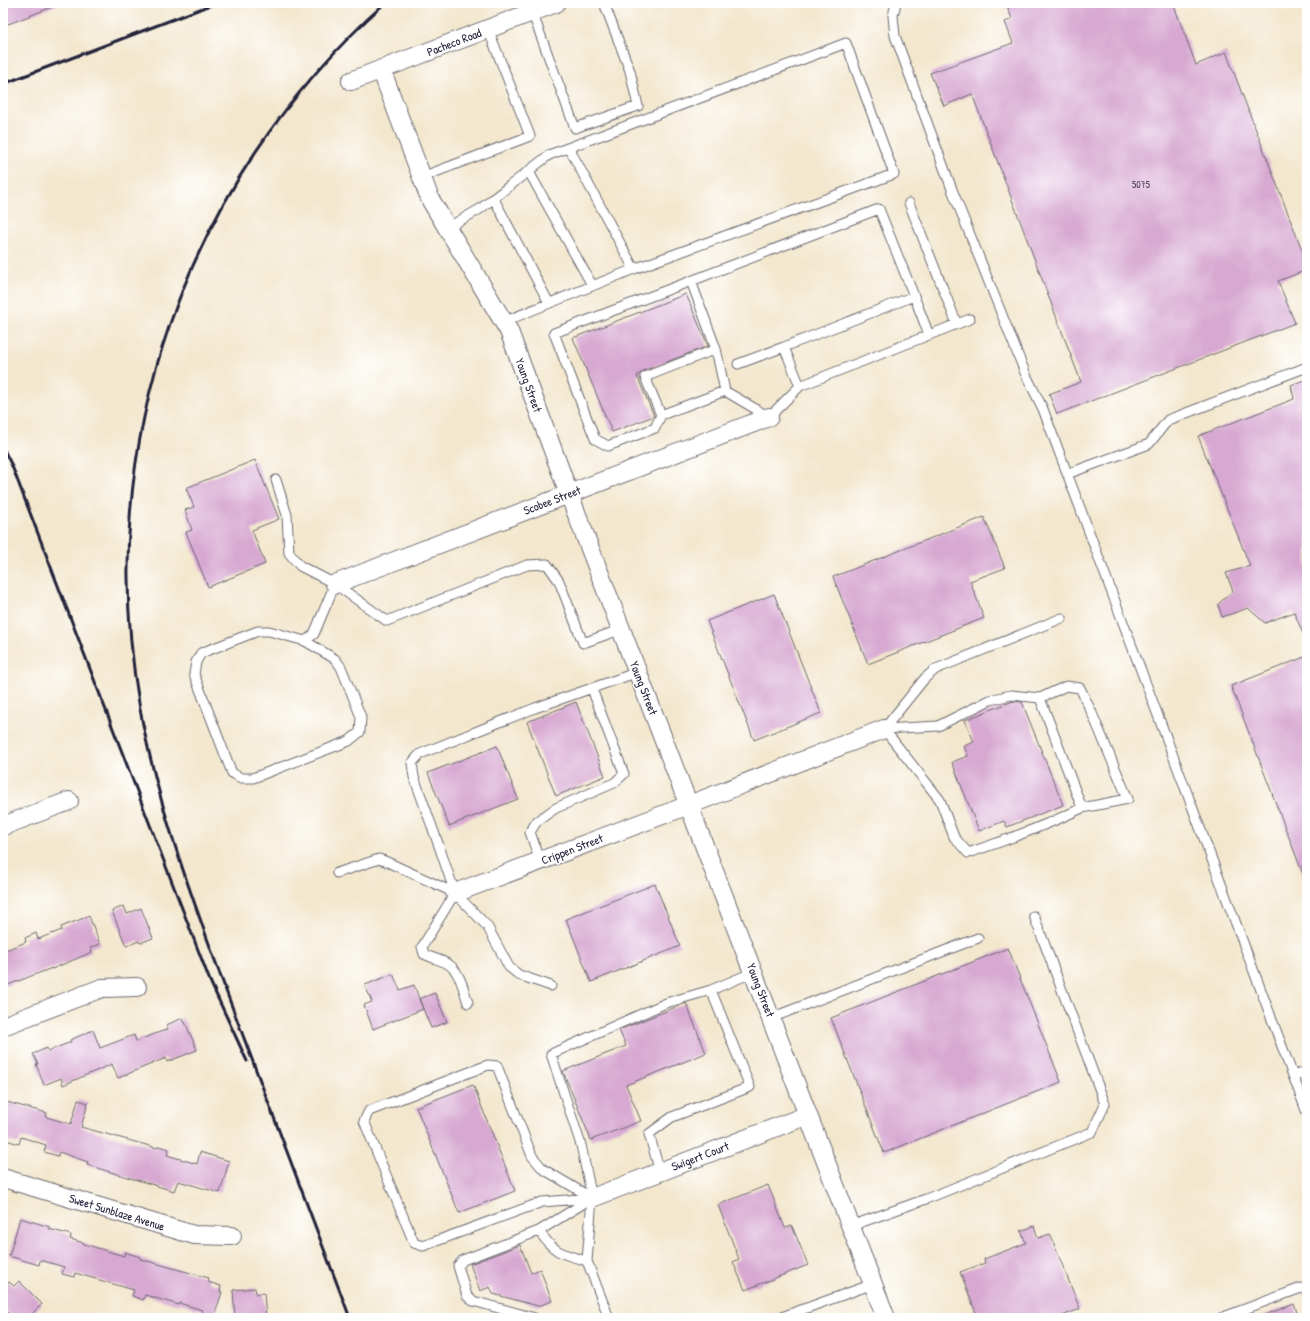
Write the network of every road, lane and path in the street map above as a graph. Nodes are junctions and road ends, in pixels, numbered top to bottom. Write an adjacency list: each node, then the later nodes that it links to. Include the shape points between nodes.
1 (556, 3): 4 (street, Pacheco Road)
2 (604, 3): 4 (lane, via 630,72 638,106 575,128)
3 (896, 3): 31 (lane, via 893,16 895,36 953,192)
4 (532, 12): 5 (street, Pacheco Road)
5 (488, 29): 6 (street, Pacheco Road); 10 (lane, via 530,136)
6 (381, 69): 7 (street, Pacheco Road); 10 (street, Young Street)
7 (350, 81)
8 (569, 148): 9 (lane, via 549,156); 14 (lane); 14 (lane, via 846,43 894,174)
9 (529, 172): 11 (lane); 16 (lane)
10 (422, 177): 13 (street, Young Street, via 430,199)
11 (494, 199): 13 (lane); 18 (lane)
12 (909, 203): 21 (lane)
13 (447, 228): 20 (street, Young Street)
14 (634, 269): 16 (lane)
15 (691, 281): 17 (lane, via 879,209); 24 (lane); 29 (lane, via 554,333 595,439 608,446 655,428)
16 (592, 286): 18 (lane)
17 (914, 296): 22 (lane); 23 (lane)
18 (549, 303): 20 (lane)
19 (970, 319): 21 (lane)
20 (503, 322): 33 (street, Young Street, via 509,331)
21 (957, 324): 22 (lane)
22 (929, 335): 27 (lane)
23 (784, 347): 25 (lane); 27 (lane)
24 (716, 349): 28 (lane); 29 (lane, via 645,377)
25 (738, 364)
26 (1307, 367): 31 (lane, via 1168,420 1149,444)
27 (800, 386): 30 (lane)
28 (725, 390): 29 (lane); 30 (lane)
29 (661, 415)
30 (769, 417): 33 (street, Scobee Street)
31 (1067, 474): 59 (lane)
32 (276, 480): 34 (lane, via 287,514 289,553 300,566)
33 (569, 494): 34 (street, Scobee Street); 36 (street, Young Street)
34 (335, 584): 36 (lane, via 387,621 527,565 547,564 559,581 583,643); 37 (lane, via 314,634)
35 (1062, 618): 41 (lane, via 936,669 921,682)
36 (622, 629): 38 (street, Young Street)
37 (305, 641): 37 (lane, via 269,631 258,631 201,653 196,662 194,674 232,774 241,778 253,778 349,741 360,732 361,717 341,666 335,659)
38 (638, 672): 39 (lane); 43 (street, Young Street)
39 (592, 689): 46 (lane, via 624,774 614,783 556,808 537,821 530,832); 48 (lane, via 535,708 420,754 412,763 414,777)
40 (1040, 698): 41 (lane, via 1011,695 990,700 938,726); 44 (lane); 44 (lane, via 1066,686 1080,688 1128,798)
41 (884, 729): 43 (street, Crippen Street); 44 (lane, via 940,800 954,837 968,853 1030,831)
42 (69, 801): 45 (street)
43 (689, 805): 46 (street, Crippen Street); 51 (street, Young Street)
44 (1082, 808)
45 (3, 826)
46 (540, 861): 48 (street, Crippen Street)
47 (337, 873): 48 (lane, via 379,859 385,860)
48 (455, 894): 52 (lane, via 487,926 509,967 519,975); 55 (lane, via 422,947 424,954 452,968 458,976)
49 (1034, 916): 65 (lane, via 1105,1104 1092,1132 926,1199)
50 (978, 938): 56 (lane)
51 (754, 972): 54 (lane); 56 (street, Young Street)
52 (551, 986)
53 (137, 987): 57 (street, via 102,988)
54 (711, 990): 62 (lane, via 750,1087 672,1116 649,1134); 64 (lane, via 666,1003 551,1054 581,1145)
55 (468, 1003)
56 (772, 1018): 61 (street, Young Street)
57 (3, 1026)
58 (1307, 1071): 59 (lane)
59 (1293, 1076): 60 (lane)
60 (1307, 1113)
61 (808, 1115): 62 (street, Swigert Court); 65 (street, Young Street)
62 (660, 1172): 64 (street, Swigert Court)
63 (3, 1178): 67 (street, Sweet Sunblaze Avenue, via 194,1235)
64 (592, 1198): 64 (lane, via 543,1169 532,1156 497,1066 488,1065 369,1111 364,1121 414,1243 423,1246 542,1202); 66 (lane); 68 (lane)
65 (851, 1226): 69 (street, Young Street)
66 (539, 1231): 68 (lane, via 548,1244 563,1255); 71 (lane, via 463,1260 458,1266 467,1296 473,1301)
67 (232, 1236)
68 (587, 1261): 72 (lane)
69 (873, 1284): 73 (lane); 74 (street, Young Street)
70 (1307, 1290): 75 (lane, via 1301,1288)
71 (534, 1318)
72 (609, 1318)
73 (779, 1318)
74 (886, 1318)
75 (1221, 1318)

